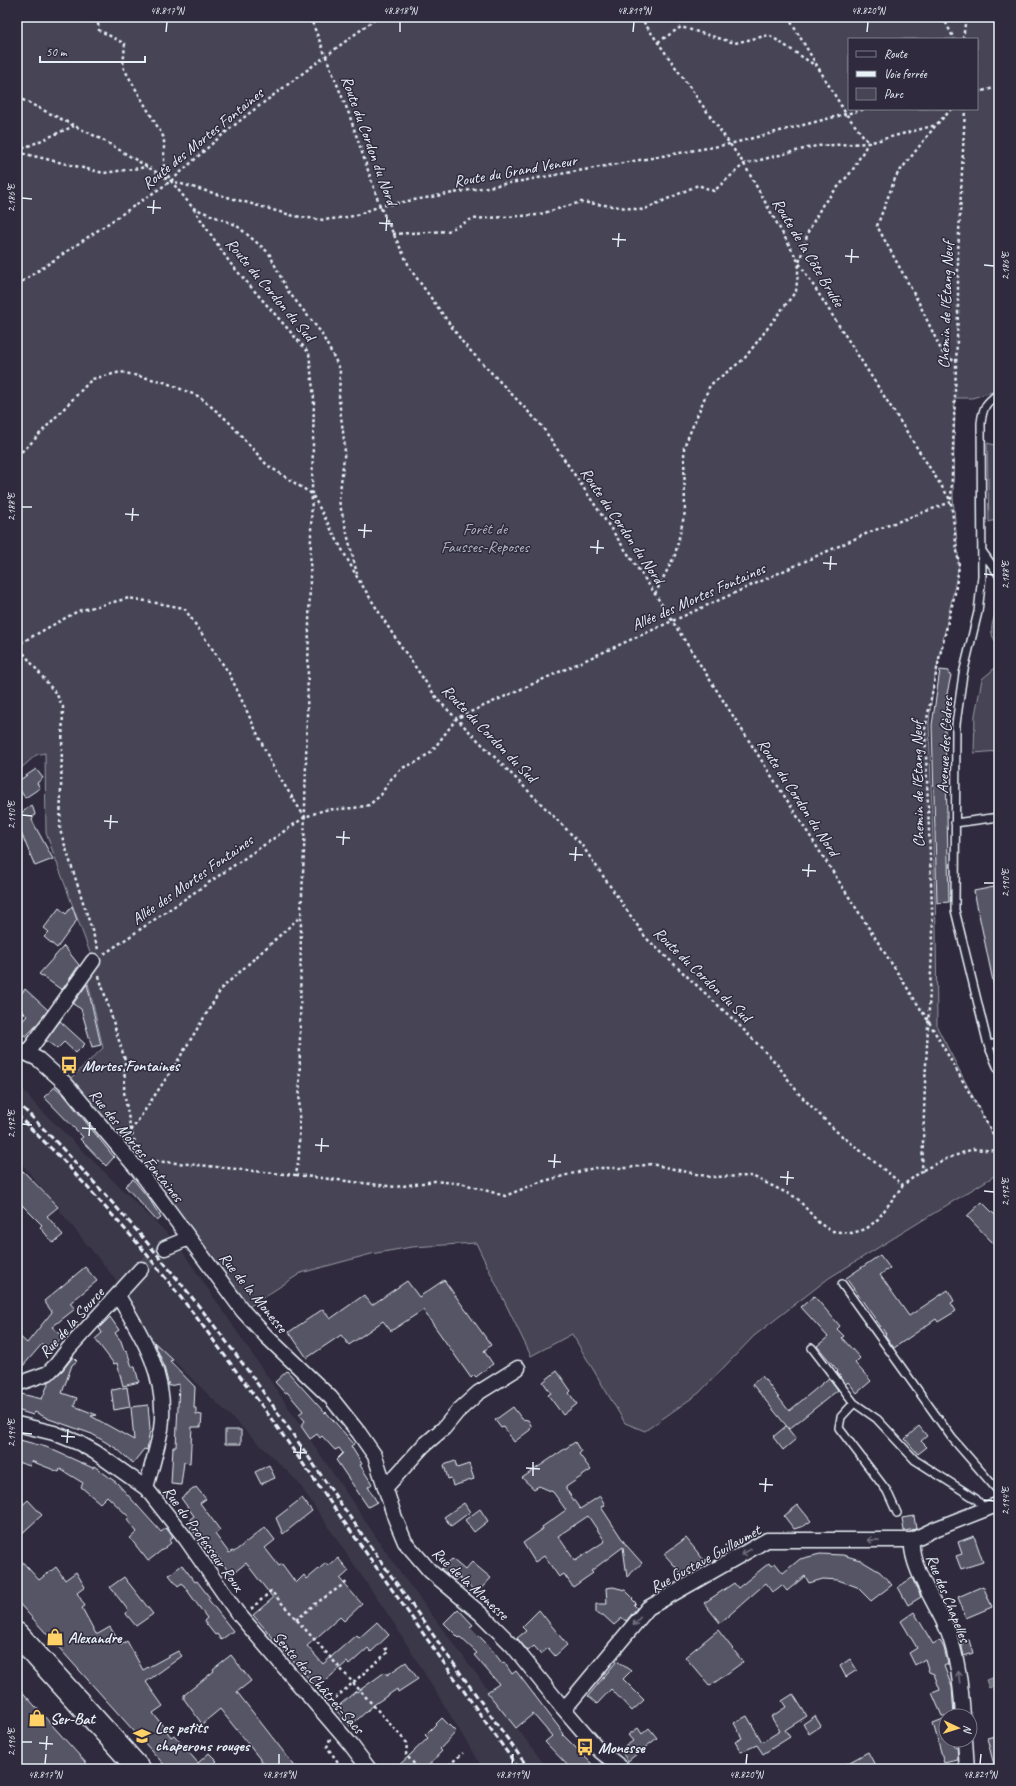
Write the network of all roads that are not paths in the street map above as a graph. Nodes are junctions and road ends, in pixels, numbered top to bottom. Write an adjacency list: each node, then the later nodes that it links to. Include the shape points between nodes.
1 (999, 393): 2 (lane, Avenue des Cèdres, via 982,411)
2 (981, 551): 3 (lane); 5 (lane, Avenue des Cèdres, via 982,576 978,612 963,674 956,724)
3 (999, 575)
4 (999, 817): 5 (lane)
5 (955, 822): 8 (lane, Avenue des Cèdres, via 955,910)
6 (97, 959): 9 (street)
7 (999, 1042): 8 (lane)
8 (988, 1045): 10 (lane, Avenue des Cèdres)
9 (22, 1051): 11 (street, Rue des Mortes Fontaines, via 38,1059 65,1083 144,1178)
10 (999, 1071)
11 (189, 1238): 12 (street); 21 (street, Rue de la Monesse, via 243,1310 266,1336 331,1398 360,1433 375,1456)
12 (165, 1248)
13 (141, 1269): 15 (street, Rue de la Source)
14 (842, 1284): 23 (lane, via 952,1438)
15 (118, 1296): 18 (street, Rue de la Source, via 48,1373); 22 (street, Rue du Professeur Roux, via 148,1347 156,1368 161,1402 161,1428)
16 (812, 1348): 19 (lane)
17 (518, 1368): 21 (street, via 478,1393 423,1446)
18 (17, 1384)
19 (854, 1403): 25 (lane, via 877,1419 915,1460 976,1499); 26 (lane, via 841,1417 840,1428 887,1491)
20 (17, 1424): 22 (street, via 54,1433 80,1443)
21 (386, 1487): 30 (street, Rue de la Monesse, via 405,1542 430,1571 481,1614 513,1646)
22 (146, 1488): 28 (street, Rue du Professeur Roux)
23 (999, 1492)
24 (999, 1504): 25 (street, Rue Gustave Guillaumet)
25 (986, 1509): 27 (street, Rue Gustave Guillaumet, via 935,1528)
26 (897, 1513)
27 (912, 1540): 30 (street, Rue Gustave Guillaumet, one-way to 30, via 767,1540 648,1608); 31 (street, Rue des Chapelles, one-way to 27, via 957,1665 947,1630 923,1581 911,1548)
28 (242, 1617): 34 (street, Sente des Châtres-Sacs)
29 (17, 1634): 33 (main road)
30 (563, 1708): 35 (street, Rue de la Monesse, via 600,1751)
31 (962, 1708)
32 (966, 1748): 36 (street)
33 (139, 1769)
34 (369, 1769)
35 (623, 1769)
36 (967, 1769)

